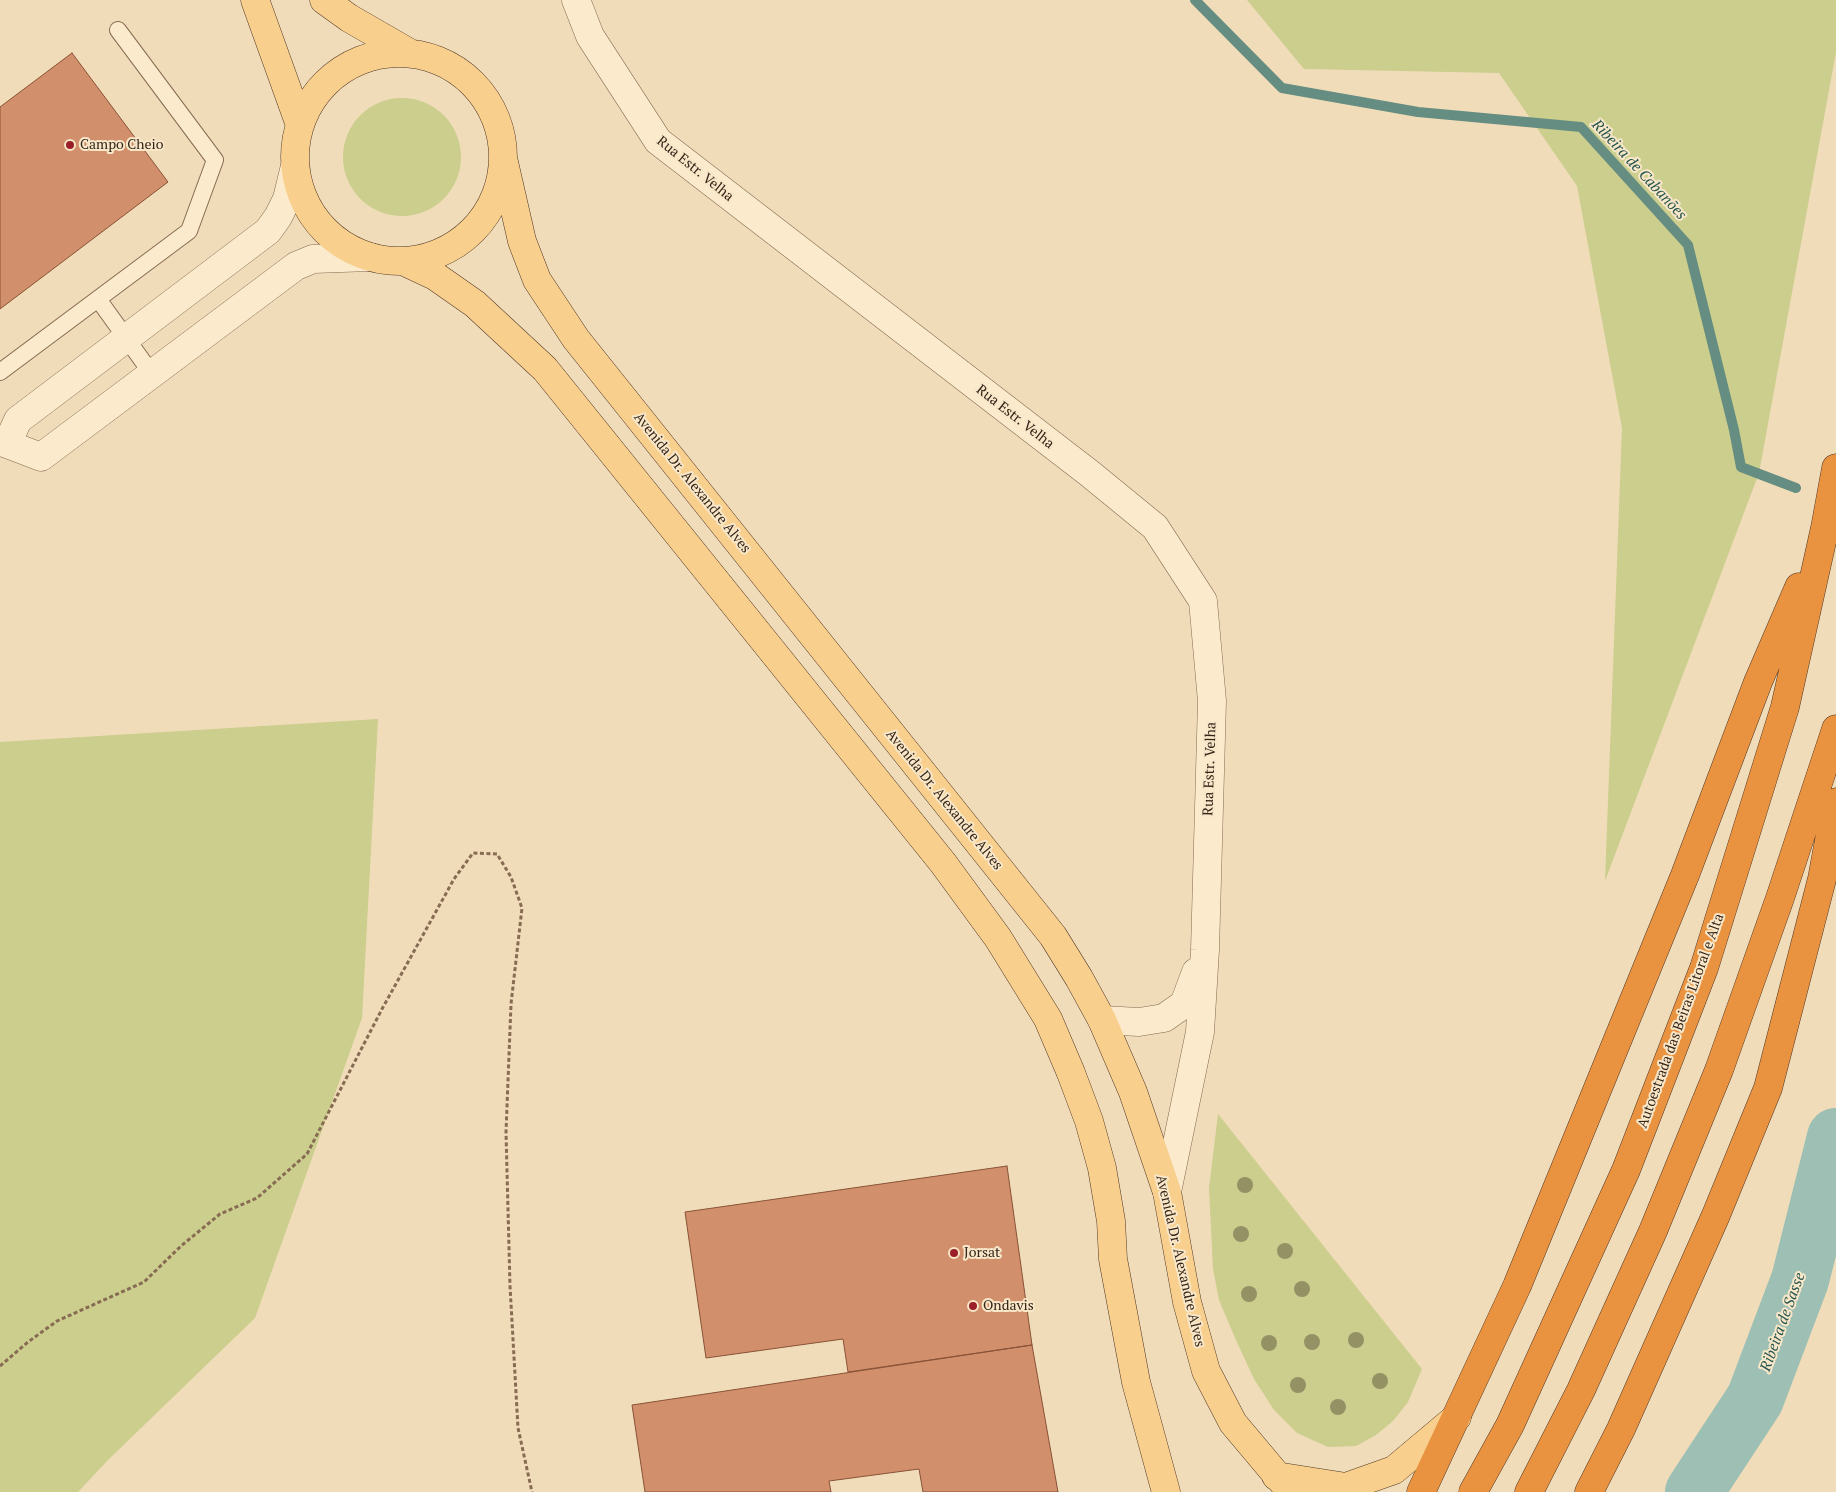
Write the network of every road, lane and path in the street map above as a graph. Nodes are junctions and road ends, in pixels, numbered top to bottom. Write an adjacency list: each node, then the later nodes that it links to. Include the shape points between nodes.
1 (255, 0): 6 (main road)
2 (324, 0): 5 (main road)
3 (576, 0): 21 (street, Rua Estr. Velha, via 590,36 658,141 1155,527 1203,601 1212,701)
4 (118, 30): 11 (lane, via 214,160 190,231)
5 (408, 52): 6 (main road, via 373,55 341,70 316,94); 7 (main road, via 438,60 465,76 486,99 499,128)
6 (300, 125): 8 (main road)
7 (503, 158): 10 (main road, via 498,190 483,218 467,235 434,255); 22 (main road, Avenida Dr. Alexandre Alves, via 522,241 537,280 576,339 1053,936)
8 (295, 166): 9 (main road, via 303,196 319,223 342,244); 12 (street, via 286,200 268,231)
9 (370, 257): 10 (main road); 14 (street, via 313,260 296,266)
10 (403, 261): 28 (main road, via 435,276 475,304 545,369 943,863 1008,954 1048,1018 1089,1121 1102,1168 1111,1221 1113,1259 1136,1382)
11 (98, 299): 12 (lane); 13 (lane)
12 (126, 338): 14 (lane); 16 (street, via 18,420)
13 (0, 372)
14 (152, 374): 16 (street, via 40,457)
15 (0, 419): 16 (lane)
16 (7, 444)
17 (1836, 468): 18 (highway, Autoestrada das Beiras Litoral e Alta)
18 (1825, 528): 25 (highway, via 1758,682 1685,875 1516,1286); 30 (highway, Autoestrada das Beiras Litoral e Alta, via 1785,707 1704,968 1626,1170 1510,1424)
19 (1836, 729): 31 (highway, via 1715,1079 1649,1240 1581,1390)
20 (1836, 802): 32 (highway, via 1822,879 1768,1088 1712,1224 1621,1429)
21 (1205, 950): 22 (street, via 1184,1004 1164,1018 1139,1022); 23 (street, Rua Estr. Velha, via 1200,1032)
22 (1102, 1020): 23 (main road, Avenida Dr. Alexandre Alves, via 1133,1092)
23 (1166, 1192): 26 (main road, Avenida Dr. Alexandre Alves, via 1187,1302 1206,1371 1233,1423)
24 (0, 1366): 27 (path, via 57,1321 144,1282 220,1214 257,1198 307,1154 454,879 473,853 497,854 511,877 522,908 511,1004 506,1132 518,1428)
25 (1457, 1417): 26 (main road, via 1394,1470 1346,1487); 29 (highway)
26 (1283, 1484)
27 (532, 1492)
28 (1166, 1492)
29 (1421, 1492)
30 (1473, 1492)
31 (1528, 1492)
32 (1589, 1492)

